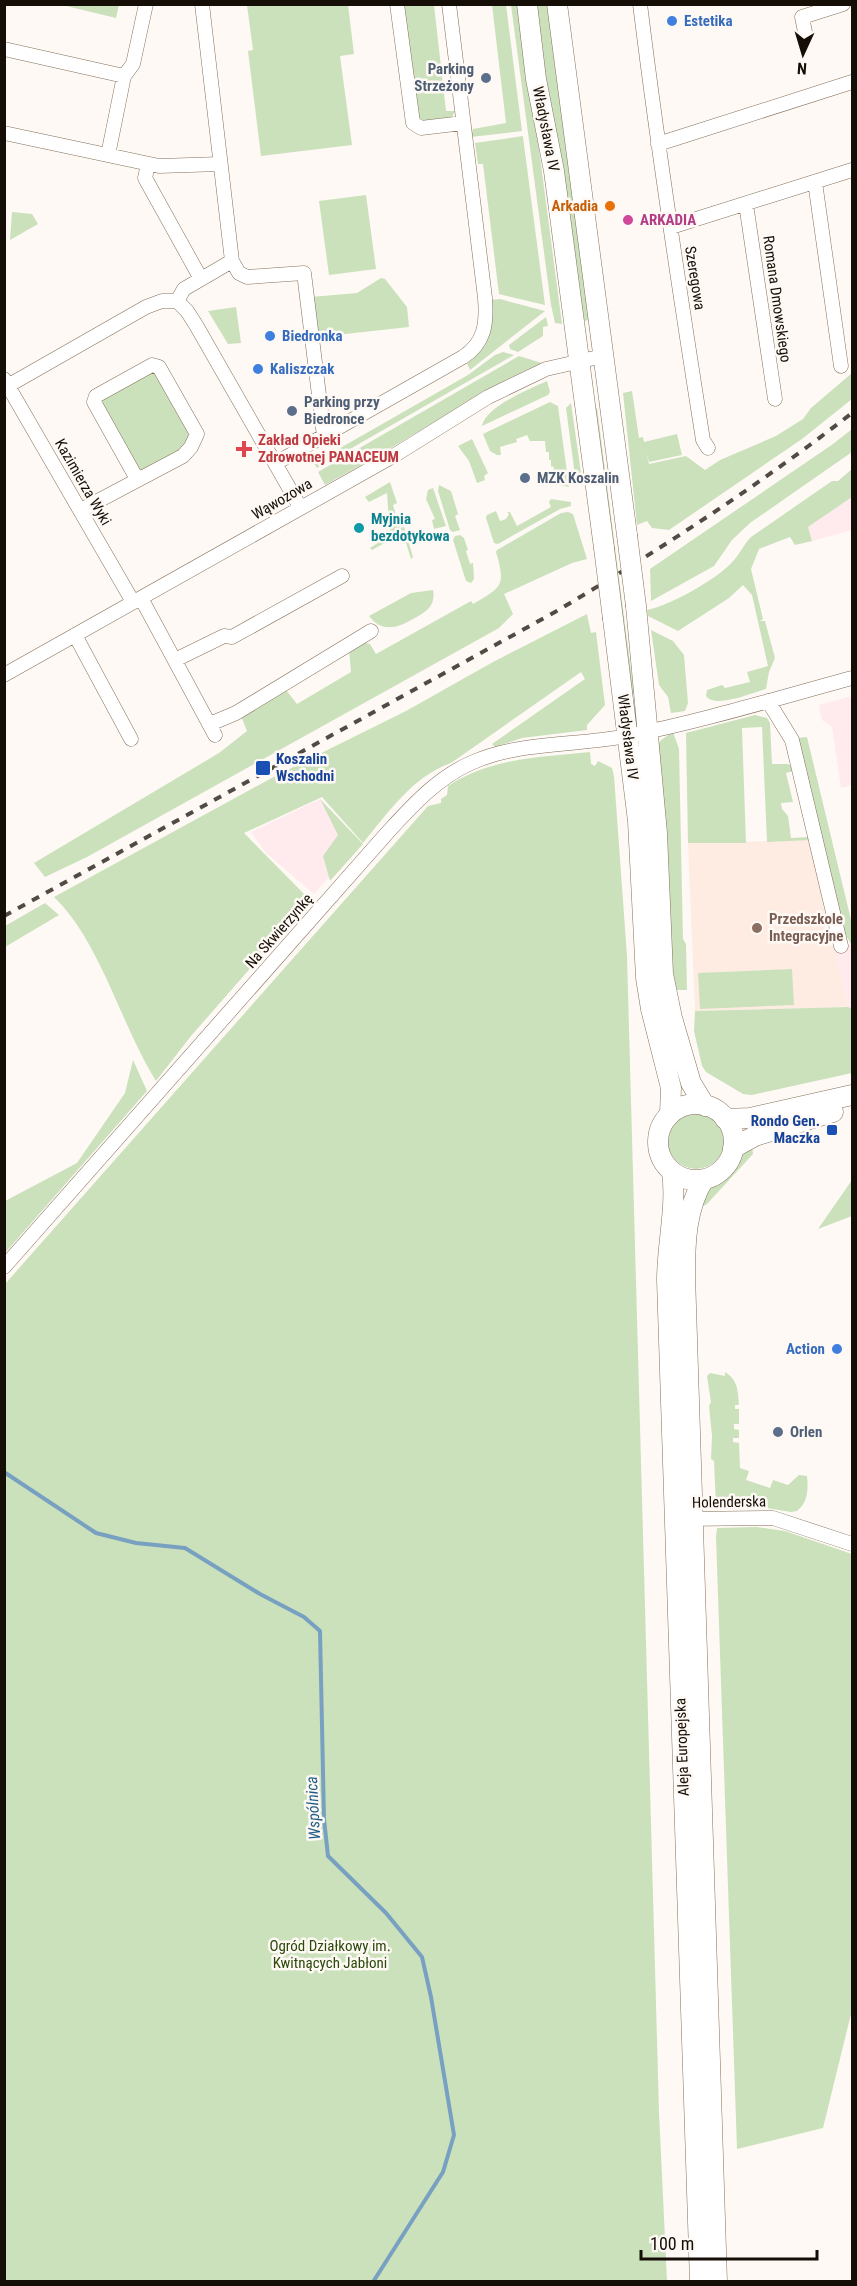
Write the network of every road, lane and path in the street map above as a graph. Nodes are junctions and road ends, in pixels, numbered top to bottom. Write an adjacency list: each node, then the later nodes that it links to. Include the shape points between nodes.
1 (146, 4): 12 (street, via 133,64)
2 (202, 4): 19 (street)
3 (397, 4): 14 (street, via 413,123 422,128)
4 (449, 4): 14 (street)
5 (526, 4): 28 (main road, Władysława IV, via 554,171)
6 (557, 4): 27 (main road, Władysława IV)
7 (640, 4): 16 (street, Szeregowa)
8 (843, 4): 9 (street)
9 (801, 11): 10 (street)
10 (805, 32)
11 (4, 49): 12 (street)
12 (124, 76): 17 (street)
13 (852, 82): 16 (street)
14 (463, 123): 32 (street, via 487,316 480,342 463,357)
15 (4, 134): 17 (street)
16 (658, 144): 23 (street, Szeregowa)
17 (108, 155): 18 (street)
18 (148, 164): 19 (street); 25 (street, via 145,178)
19 (220, 164): 24 (street)
20 (852, 170): 21 (street)
21 (815, 182): 22 (street); 29 (street)
22 (746, 204): 23 (street); 31 (street, Romana Dmowskiego)
23 (671, 227): 33 (street, Szeregowa, via 703,440)
24 (232, 261): 25 (street); 32 (street, via 239,273 247,277 304,273)
25 (201, 279): 26 (street, via 184,289)
26 (177, 302): 30 (street, via 162,301 146,307); 34 (street, via 188,311)
27 (603, 356): 28 (street); 46 (main road, Władysława IV, bridge, via 636,606)
28 (579, 360): 36 (street, Wąwozowa, via 512,384); 46 (main road, Władysława IV, bridge, via 613,619)
29 (842, 366)
30 (6, 384): 37 (street, Kazimierza Wyki)
31 (775, 399)
32 (324, 436): 34 (street)
33 (708, 448)
34 (276, 463): 36 (street)
35 (137, 479): 35 (street, via 183,456 197,435 159,367 152,364 96,396 94,402); 37 (street)
36 (300, 507): 39 (street, Wąwozowa)
37 (81, 510): 39 (street, Kazimierza Wyki)
38 (342, 576): 42 (street, via 232,637 224,636)
39 (137, 600): 41 (street, Wąwozowa); 42 (street, Kazimierza Wyki)
40 (370, 631): 42 (street, Kazimierza Wyki, via 213,729)
41 (75, 635): 43 (street, Wąwozowa); 47 (street)
42 (175, 660)
43 (4, 675)
44 (852, 678): 45 (street, Władysława IV)
45 (768, 702): 46 (street, Władysława IV); 48 (street, via 792,740)
46 (637, 734): 50 (main road, Władysława IV, via 657,833 665,984 691,1083); 52 (main road, Władysława IV, via 645,969 671,1088); 57 (street, Na Skwierzynkę, via 491,755 447,776 419,798)
47 (131, 739)
48 (841, 946)
49 (852, 1095): 53 (main road, via 750,1118)
50 (705, 1106): 52 (main road, via 686,1106); 53 (main road)
51 (852, 1106): 54 (main road, via 755,1136)
52 (670, 1114): 55 (main road, via 662,1125 658,1144 663,1162)
53 (725, 1119): 54 (main road, via 732,1133)
54 (733, 1148): 56 (main road, via 723,1168)
55 (672, 1172): 56 (main road, via 687,1179); 58 (main road, Aleja Europejska, via 667,1280)
56 (704, 1179): 58 (main road, Aleja Europejska, via 691,1210 685,1262)
57 (4, 1268)
58 (683, 1519): 59 (street, Holenderska, via 773,1518); 60 (main road, Aleja Europejska); 61 (main road, Aleja Europejska)
59 (852, 1544)
60 (700, 2282)
61 (717, 2282)

